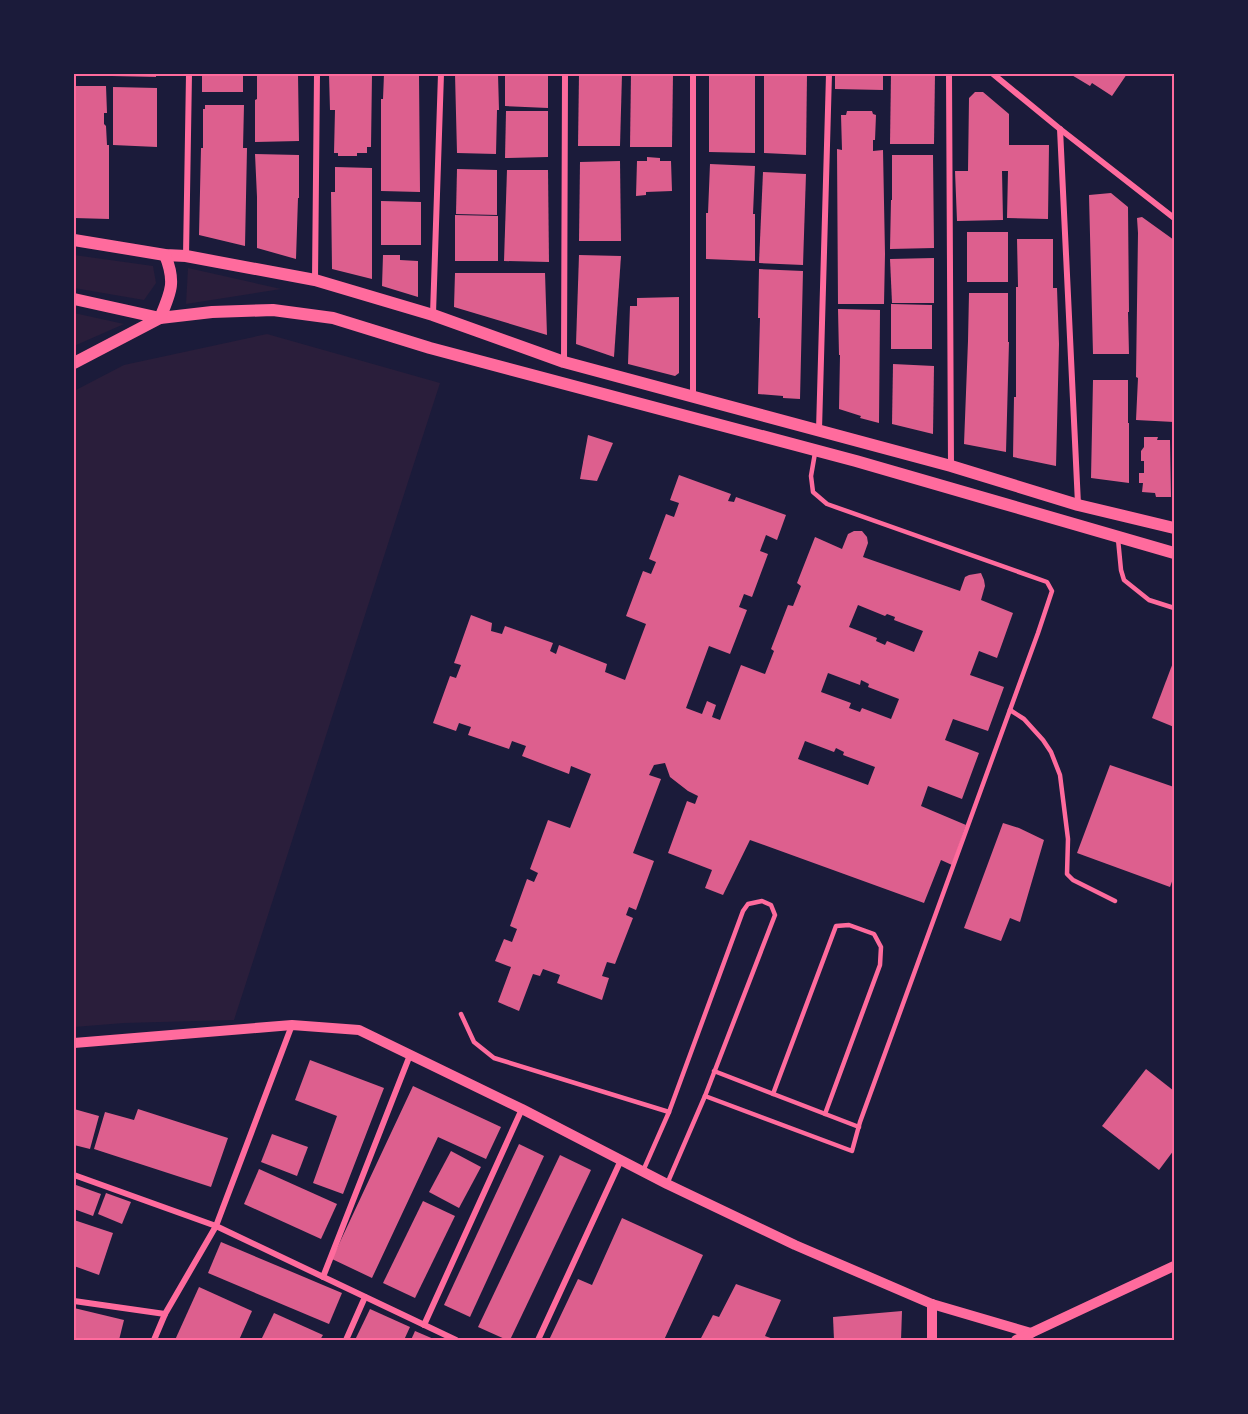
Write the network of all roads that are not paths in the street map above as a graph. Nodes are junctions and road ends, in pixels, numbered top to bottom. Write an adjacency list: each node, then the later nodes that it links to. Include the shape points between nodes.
1 (189, 74): 13 (street)
2 (317, 74): 14 (street)
3 (441, 74): 16 (street)
4 (566, 74): 18 (street)
5 (693, 74): 20 (street)
6 (829, 74): 21 (street)
7 (949, 74): 23 (street)
8 (993, 74): 9 (street)
9 (1060, 129): 10 (street); 24 (street)
10 (1174, 218)
11 (74, 240): 12 (main road)
12 (165, 255): 13 (main road); 17 (main road, via 172,271 170,293)
13 (186, 256): 14 (main road)
14 (315, 280): 16 (main road)
15 (74, 298): 17 (main road)
16 (433, 315): 18 (main road)
17 (160, 318): 19 (main road); 22 (main road, via 273,310 333,318 430,348)
18 (564, 362): 20 (main road)
19 (74, 363)
20 (693, 398): 21 (main road)
21 (819, 430): 23 (main road)
22 (815, 450): 26 (main road); 29 (lane, via 813,492 827,504 1047,582 1052,591)
23 (951, 466): 24 (main road)
24 (1078, 505): 25 (main road)
25 (1174, 528)
26 (1118, 537): 27 (main road); 28 (lane, via 1124,580 1149,600)
27 (1174, 553)
28 (1174, 608)
29 (1010, 710): 30 (lane, via 1043,740 1060,775 1068,839 1067,874); 41 (lane)
30 (1115, 901)
31 (461, 1014): 39 (lane, via 474,1042 494,1058)
32 (292, 1025): 33 (street); 34 (street, via 359,1030); 46 (street)
33 (74, 1043)
34 (411, 1054): 38 (street); 48 (street)
35 (714, 1071): 36 (lane); 37 (lane); 39 (lane, via 775,915 771,905 762,901 748,904 743,911)
36 (773, 1094): 40 (lane); 40 (lane, via 836,926 849,925 874,934 882,947 880,965)
37 (705, 1096): 41 (lane, via 852,1151); 45 (lane)
38 (522, 1109): 42 (street); 53 (street)
39 (669, 1112): 43 (lane)
40 (825, 1114): 41 (lane)
41 (859, 1127)
42 (621, 1160): 43 (street); 58 (street)
43 (643, 1171): 45 (street)
44 (74, 1175): 46 (street)
45 (667, 1184): 51 (street)
46 (216, 1226): 48 (street); 52 (street)
47 (1174, 1266): 54 (street)
48 (323, 1277): 49 (street)
49 (365, 1297): 53 (street); 56 (street)
50 (74, 1301): 52 (street)
51 (932, 1304): 54 (street); 59 (street)
52 (165, 1314): 55 (street)
53 (424, 1325): 57 (street)
54 (1031, 1333): 60 (street)
55 (154, 1341)
56 (346, 1341)
57 (456, 1341)
58 (538, 1341)
59 (932, 1341)
60 (1016, 1341)

